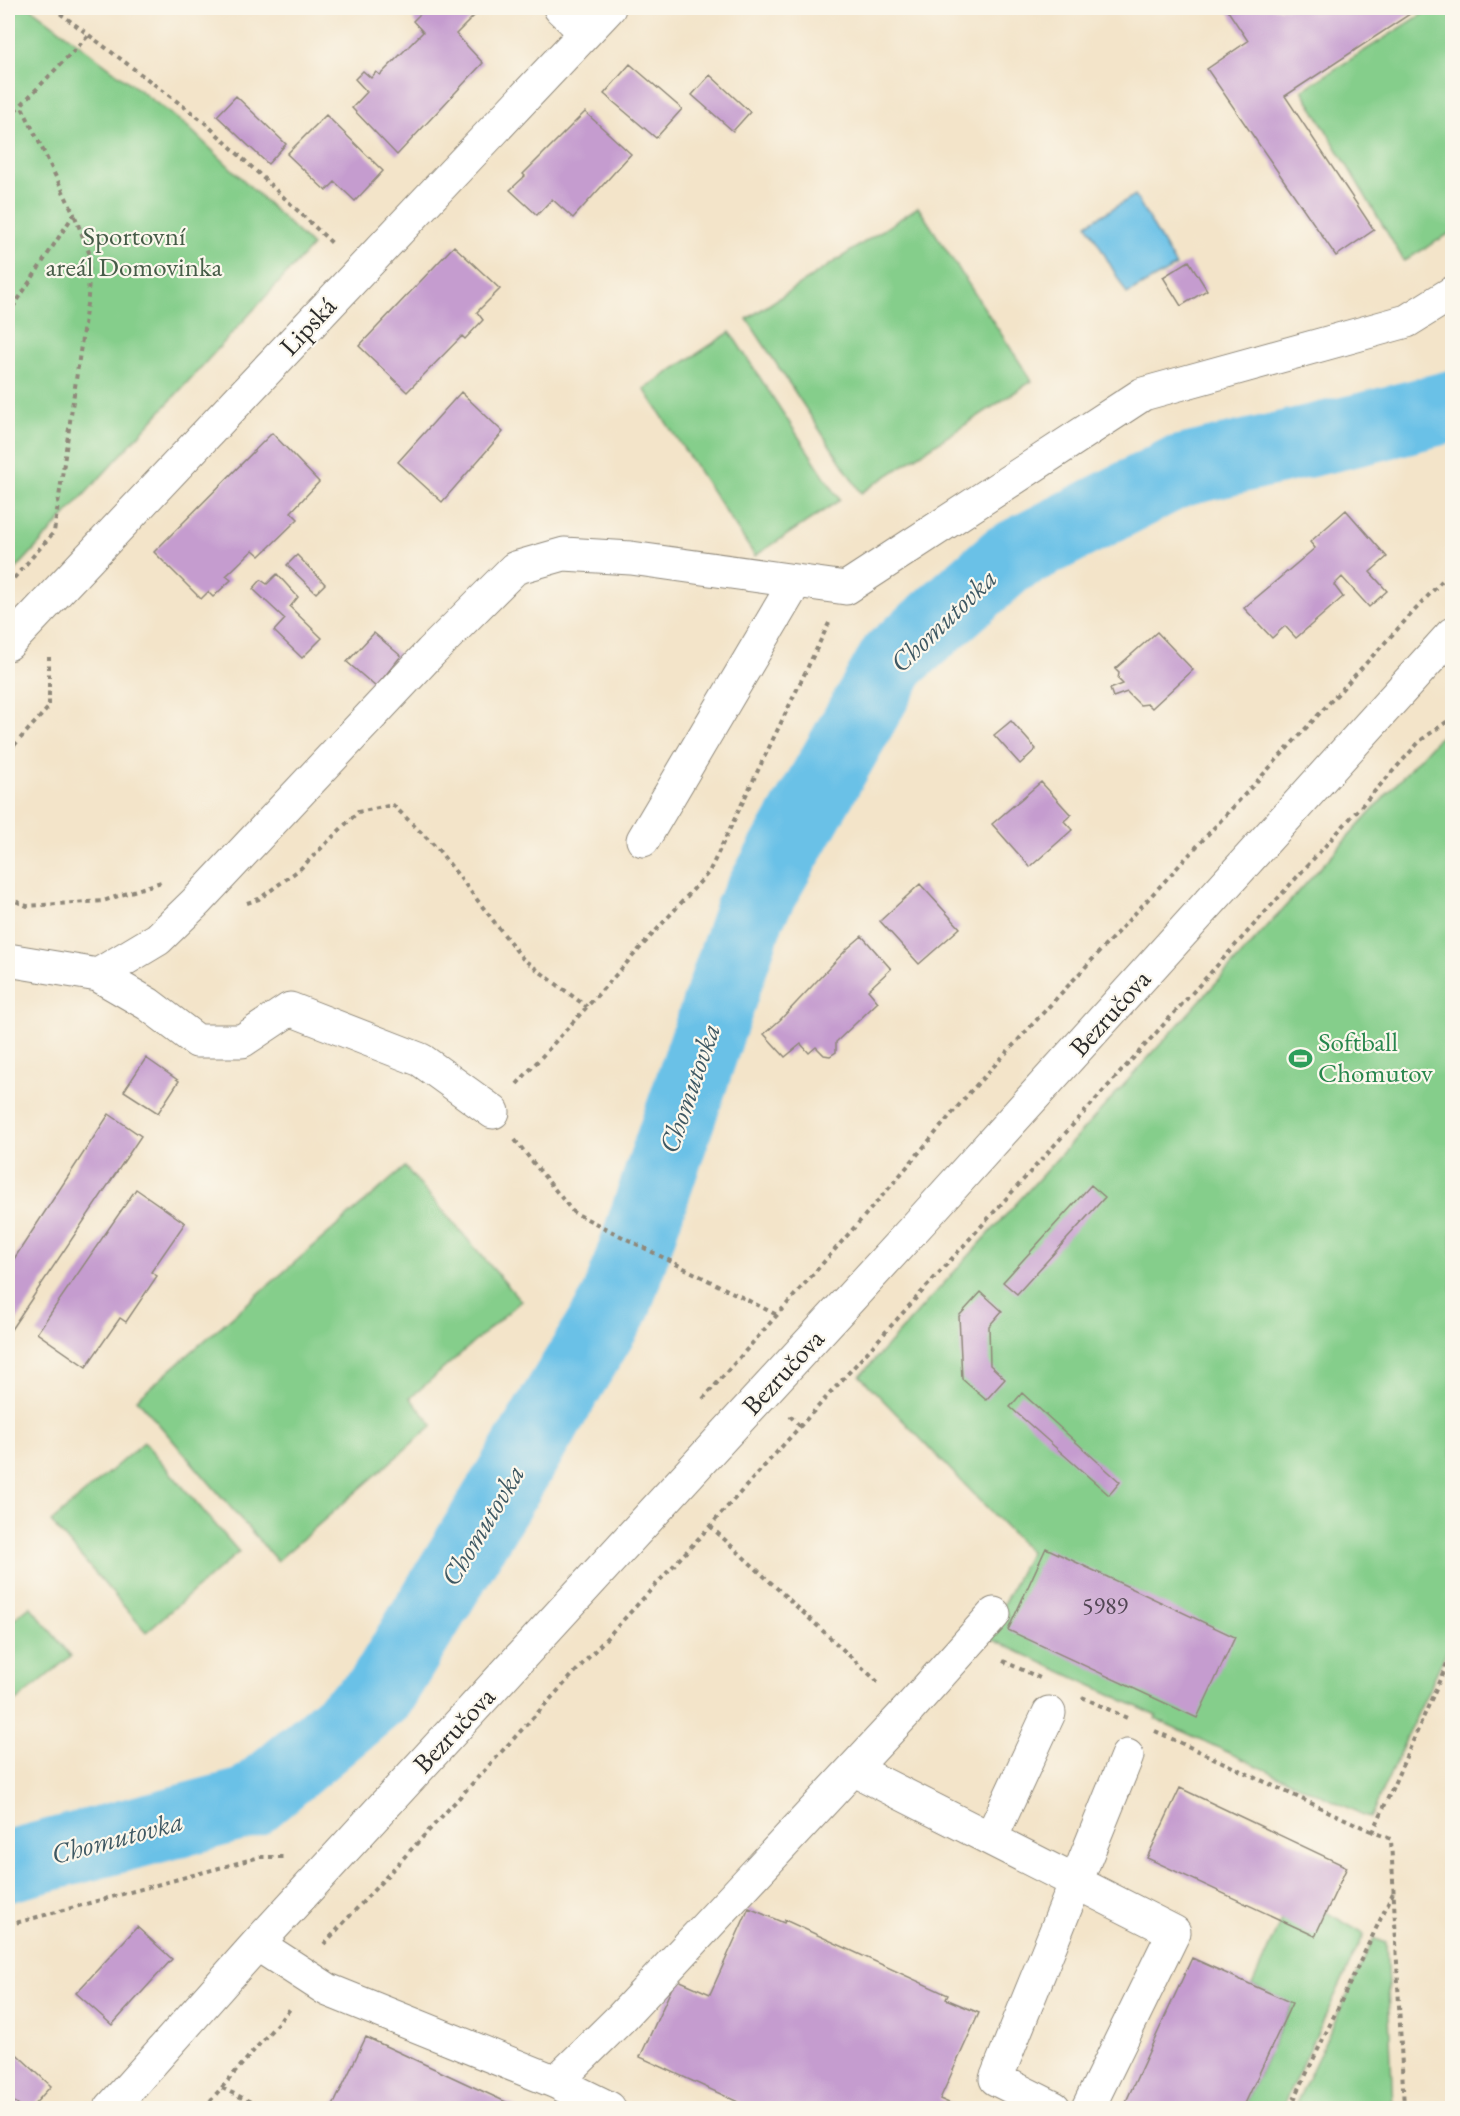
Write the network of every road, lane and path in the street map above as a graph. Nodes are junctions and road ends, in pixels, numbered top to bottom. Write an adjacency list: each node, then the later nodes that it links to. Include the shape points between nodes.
1 (53, 8): 5 (path)
2 (560, 8): 4 (street)
3 (609, 8): 4 (street, Lipská)
4 (585, 32): 9 (street, Lipská)
5 (89, 35): 6 (path); 9 (path, via 203,122)
6 (21, 105): 7 (path); 8 (path)
7 (8, 117)
8 (74, 214): 11 (path); 14 (path, via 90,255 88,297 54,532)
9 (361, 270): 17 (street, Lipská)
10 (1452, 293): 15 (street, via 1407,321 1143,394)
11 (8, 315)
12 (1452, 570): 27 (path, via 970,1092)
13 (796, 581): 15 (street); 20 (street); 22 (street, via 631,558 564,554 515,568)
14 (8, 585)
15 (846, 588): 25 (path, via 709,872)
16 (1452, 633): 46 (street, Bezručova, via 923,1219)
17 (15, 635): 19 (path, via 49,655 49,707)
18 (1452, 718): 29 (path, via 1421,740)
19 (8, 752)
20 (643, 840)
21 (8, 898): 22 (path, via 27,906 103,901 175,878)
22 (196, 902): 24 (street, via 158,939); 25 (path, via 219,914 259,899 300,869 358,812 393,805 437,848 524,959)
23 (8, 960): 24 (street)
24 (98, 975): 26 (street, via 148,1004 197,1041 242,1041 290,1009 421,1060)
25 (586, 1007): 26 (path)
26 (493, 1112): 27 (path, via 573,1212)
27 (777, 1315): 28 (path)
28 (703, 1399)
29 (710, 1526): 35 (path); 47 (path, via 318,1952)
30 (994, 1614): 31 (street)
31 (967, 1644): 33 (path); 35 (street)
32 (1452, 1652): 40 (path)
33 (1041, 1679)
34 (1061, 1703): 36 (path); 41 (street)
35 (908, 1710): 39 (street)
36 (1138, 1723)
37 (1148, 1728): 40 (path)
38 (1126, 1756): 43 (street)
39 (853, 1769): 41 (street); 48 (street, via 622,2017)
40 (1373, 1832): 44 (path, via 1391,1839)
41 (992, 1838): 43 (street)
42 (292, 1849): 45 (path, via 284,1858 260,1857)
43 (1076, 1880): 54 (street, via 996,2079); 55 (street, via 1174,1932)
44 (1393, 1892): 56 (path); 57 (path)
45 (8, 1925)
46 (257, 1944): 47 (street); 50 (street, Bezručova)
47 (307, 1976): 48 (street, via 328,1990); 49 (path, via 296,2002)
48 (556, 2082): 53 (street)
49 (222, 2088): 51 (path); 52 (path)
50 (111, 2109)
51 (204, 2109)
52 (263, 2109)
53 (609, 2109)
54 (1054, 2109)
55 (1088, 2109)
56 (1290, 2109)
57 (1404, 2109)

